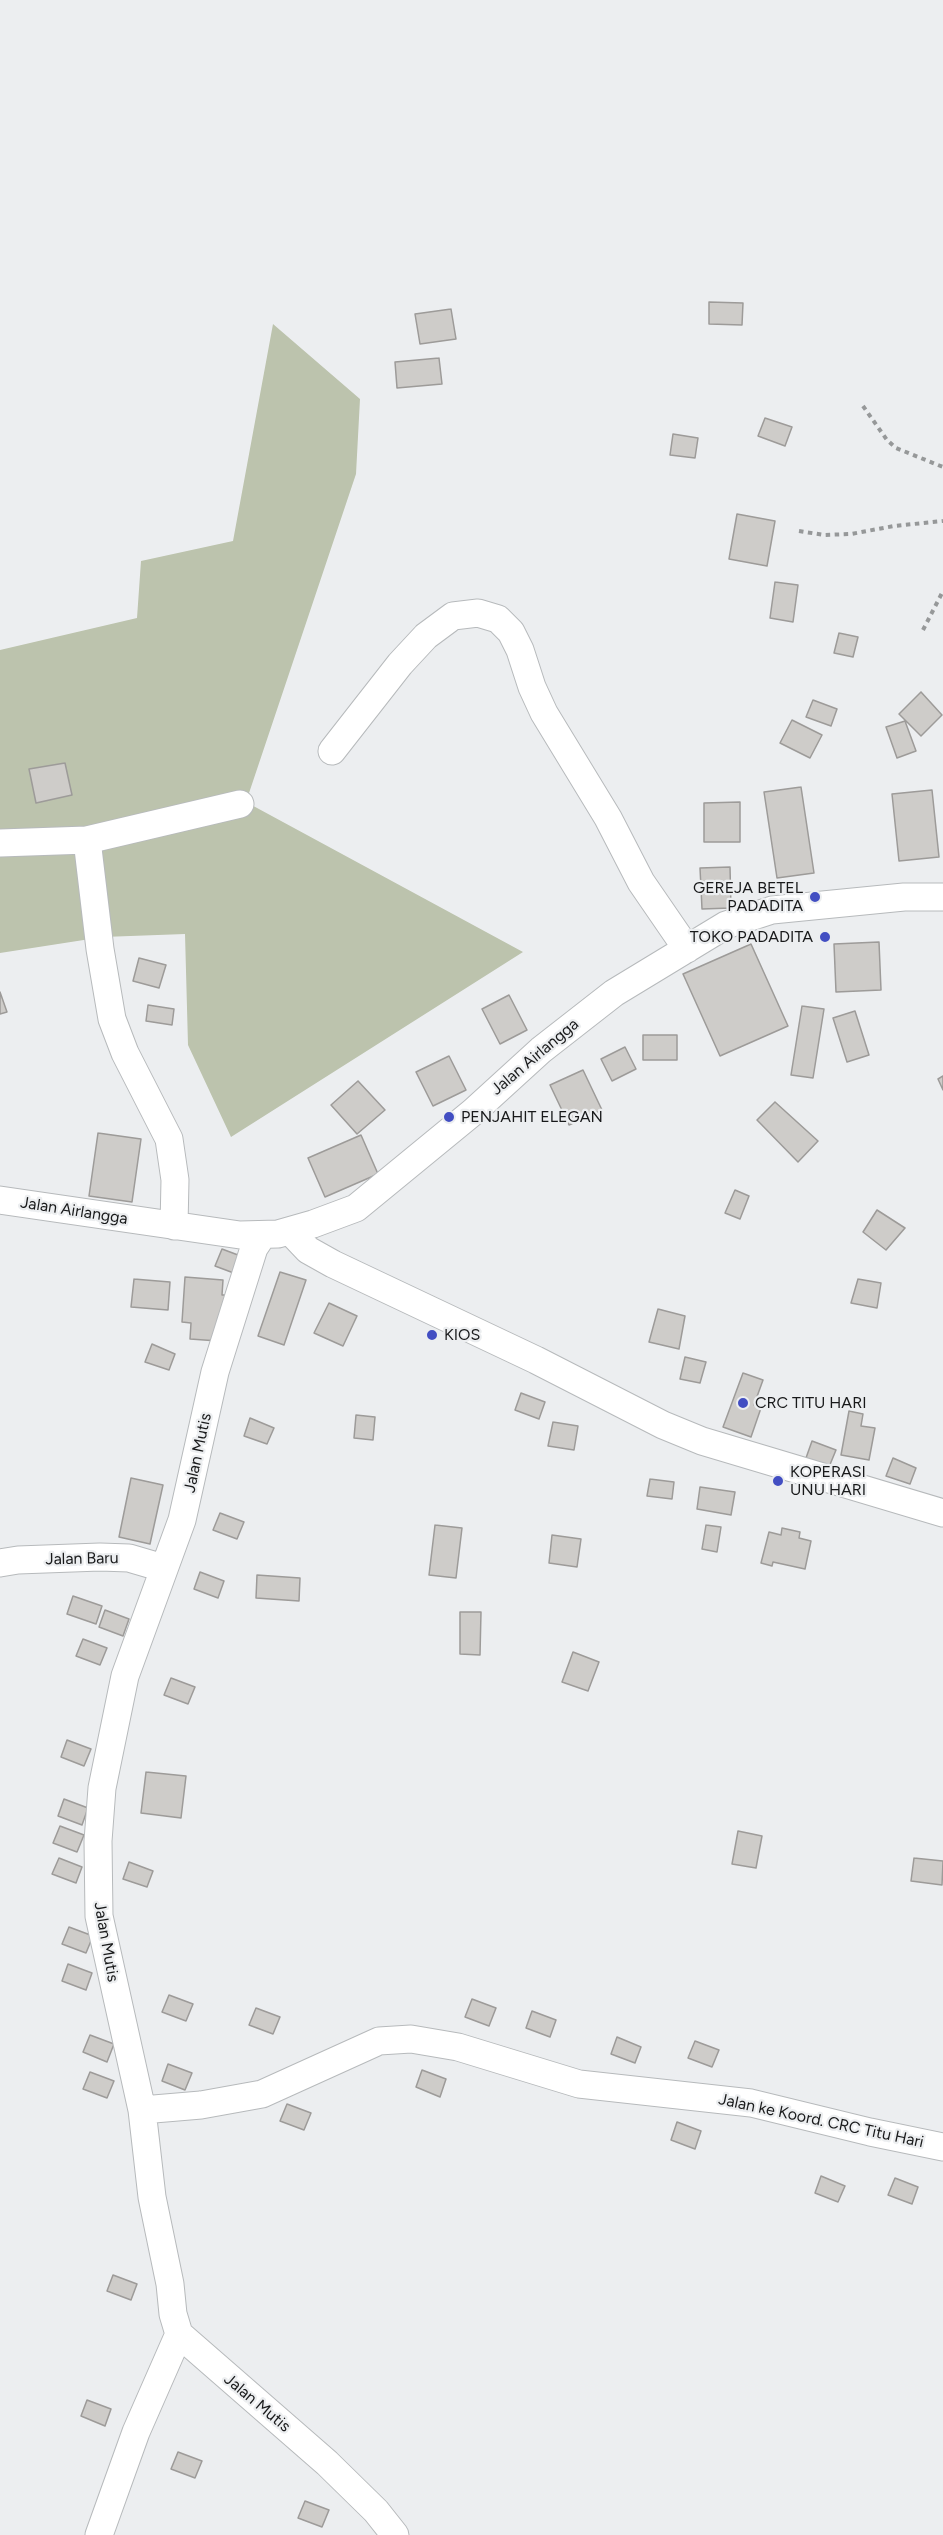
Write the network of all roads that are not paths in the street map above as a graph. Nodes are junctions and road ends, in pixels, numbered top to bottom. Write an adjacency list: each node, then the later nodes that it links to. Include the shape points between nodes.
1 (332, 752): 6 (street, via 426,636 453,616 477,613 498,619 511,632 544,713 608,818 640,882)
2 (240, 804): 3 (street)
3 (87, 840): 4 (street); 8 (street, via 112,1019 169,1139 175,1180)
4 (0, 843)
5 (943, 897): 6 (street, Jalan Airlangga, via 913,896 772,910 726,925)
6 (687, 949): 9 (street, Jalan Airlangga, via 587,1014 356,1208)
7 (0, 1200): 8 (street, Jalan Airlangga)
8 (174, 1226): 10 (street, Jalan Airlangga)
9 (290, 1231): 10 (street, Jalan Airlangga); 11 (street, via 308,1250 333,1264 663,1425 712,1444)
10 (262, 1236): 13 (street, Jalan Mutis, via 254,1248 216,1372 182,1520)
11 (943, 1513)
12 (0, 1563): 13 (street, Jalan Baru, via 99,1557 129,1558)
13 (163, 1568): 14 (street, Jalan Mutis, via 125,1676 102,1788 98,1841 99,1916)
14 (142, 2110): 15 (street, Jalan ke Koord. CRC Titu Hari, via 262,2094 379,2041 411,2039 458,2047 579,2084 751,2103); 16 (street, Jalan Mutis, via 152,2197)
15 (943, 2147)
16 (179, 2334): 17 (street, via 136,2432); 18 (street, Jalan Mutis, via 327,2463)
17 (99, 2535)
18 (395, 2535)

